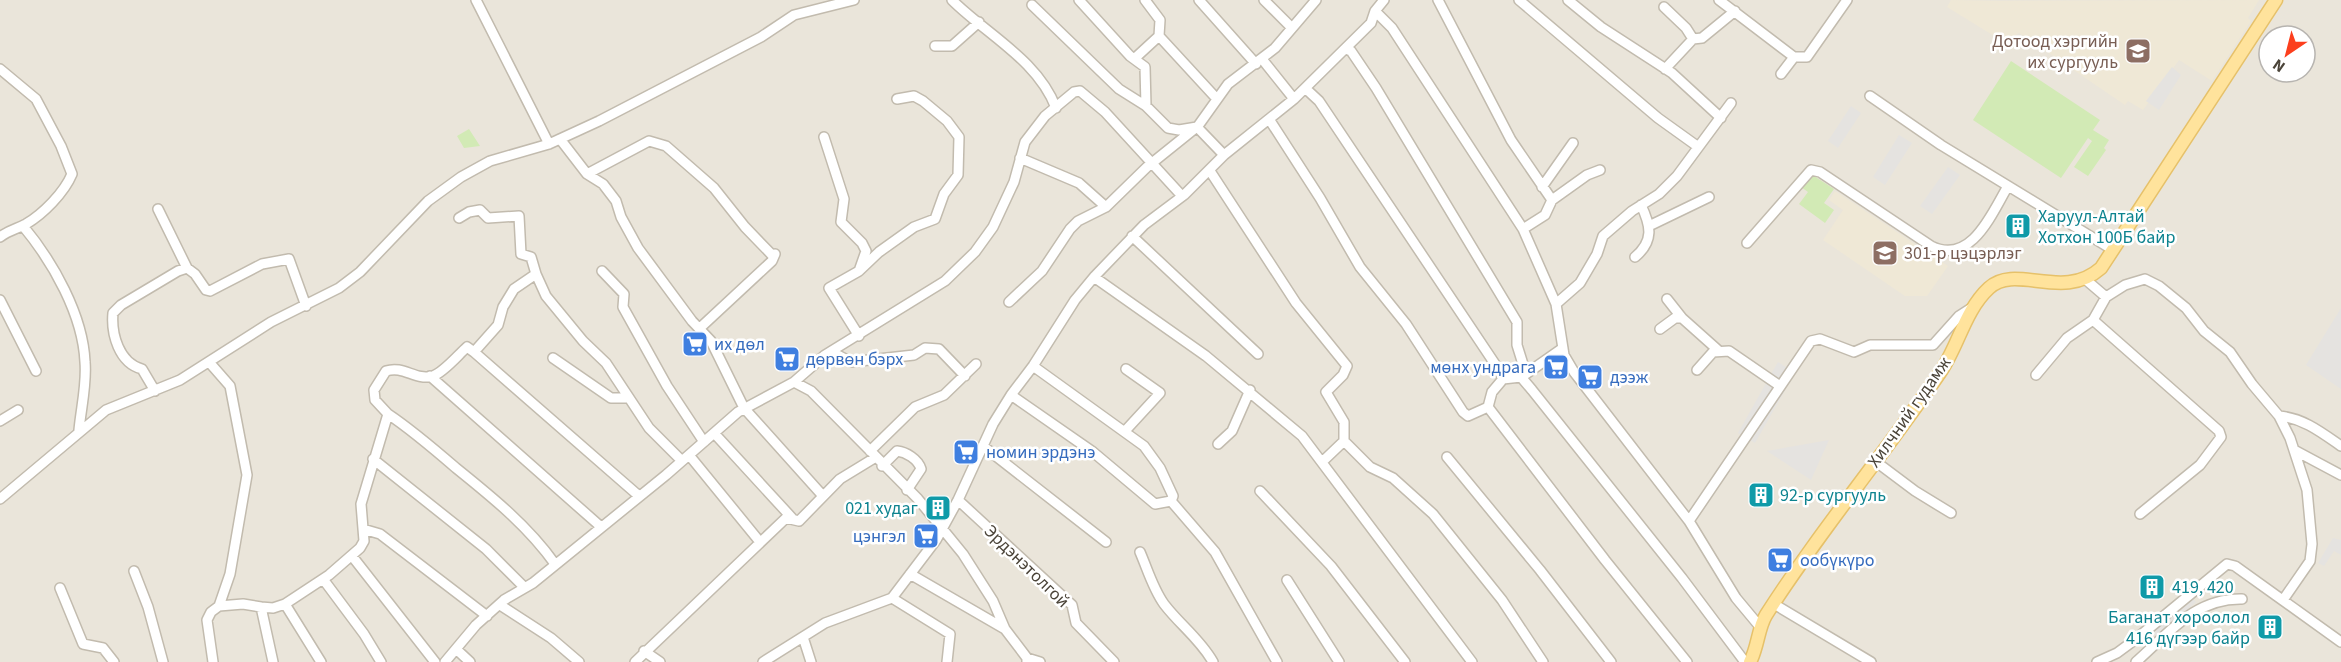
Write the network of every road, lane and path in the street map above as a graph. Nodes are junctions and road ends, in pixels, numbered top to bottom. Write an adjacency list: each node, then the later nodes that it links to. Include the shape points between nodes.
1 (476, 0): 46 (street)
2 (854, 0): 44 (street, via 794,15 760,37)
3 (952, 0): 20 (street)
4 (1079, 0): 27 (street)
5 (1145, 0): 22 (street, via 1160,21)
6 (1199, 0): 28 (street)
7 (1264, 0): 21 (street)
8 (1316, 0): 21 (street)
9 (1384, 0): 18 (street)
10 (1519, 0): 47 (street)
11 (1568, 0): 30 (street)
12 (1719, 0): 19 (street)
13 (1847, 0): 26 (street, via 1807,57)
14 (2276, 0): 69 (main road)
15 (1440, 1): 55 (street, via 1506,130)
16 (1032, 5): 38 (street, via 1119,89)
17 (1664, 7): 23 (street)
18 (1375, 10): 25 (street, via 1371,23); 65 (street, via 1392,28)
19 (1735, 11): 23 (street, via 1702,38); 26 (street)
20 (979, 22): 24 (street, via 952,46); 39 (street, via 1023,62)
21 (1291, 27): 28 (street)
22 (1159, 36): 27 (street); 35 (street)
23 (1693, 39): 30 (street)
24 (935, 46)
25 (1346, 49): 32 (street); 106 (street, via 1376,88 1517,322)
26 (1794, 57): 31 (street)
27 (1134, 59): 38 (street, via 1147,72)
28 (1259, 61): 35 (street, via 1228,84); 36 (street)
29 (0, 69): 64 (street, via 36,99 72,174 43,212)
30 (1665, 69): 41 (street)
31 (1781, 74)
32 (1305, 88): 36 (street); 107 (street, via 1332,120)
33 (1870, 96): 54 (street)
34 (897, 99): 73 (street, via 914,96 954,129 960,143 958,176 944,194 935,219 914,227)
35 (1216, 99): 42 (street)
36 (1294, 99): 40 (street)
37 (1731, 103): 41 (street)
38 (1146, 106): 42 (street, via 1168,128)
39 (1056, 108): 49 (street, via 1025,142); 50 (street, via 1080,91 1121,128)
40 (1269, 118): 48 (street); 114 (street, via 1360,267 1406,324 1463,412 1474,416)
41 (1721, 118): 47 (street)
42 (1197, 127): 48 (street); 50 (street)
43 (824, 137): 73 (street, via 844,200 841,222 866,251)
44 (560, 139): 46 (street); 53 (street)
45 (1573, 143): 55 (street)
46 (549, 144): 83 (street, via 490,161 446,187 350,280)
47 (1697, 146): 59 (street, via 1677,176)
48 (1224, 155): 52 (street)
49 (1020, 158): 60 (street, via 1079,183); 90 (street, via 1006,200 975,252 945,281)
50 (1152, 165): 56 (street); 60 (street)
51 (1600, 170): 58 (street)
52 (1210, 171): 56 (street); 123 (street, via 1296,303 1347,366 1326,392 1344,422)
53 (586, 174): 88 (street, via 611,194 638,248 692,321); 88 (street, via 649,141 666,146 714,188 745,227 775,254)
54 (2008, 186): 68 (street, via 1978,236 1962,248 1940,250 1820,172 1811,170); 69 (street)
55 (1542, 187): 58 (street)
56 (1182, 196): 66 (street)
57 (1709, 197): 63 (street)
58 (1552, 200): 65 (street, via 1545,215)
59 (1641, 205): 63 (street); 81 (street, via 1603,236 1580,284)
60 (1106, 207): 80 (street, via 1078,221 1041,271)
61 (158, 209): 71 (street)
62 (459, 218): 74 (street, via 480,210 488,218 519,216 521,254 531,257)
63 (1651, 225): 70 (street, via 1648,243)
64 (23, 226): 67 (street); 120 (street, via 65,293 78,322 86,374)
65 (1523, 229): 81 (street)
66 (1132, 236): 75 (street); 95 (street)
67 (0, 237)
68 (1747, 243)
69 (2113, 250): 76 (main road, via 2101,268)
70 (1635, 257)
71 (187, 268): 83 (street, via 210,291 262,264 290,259); 111 (street, via 121,305 114,313 114,339)
72 (602, 270): 124 (street, via 624,294 623,307)
73 (859, 271): 90 (street, via 829,288)
74 (536, 274): 93 (street, via 514,289 498,325); 113 (street, via 546,296 606,363)
75 (1094, 278): 99 (street, via 1075,300); 110 (street)
76 (2085, 279): 77 (street); 82 (main road, Хилчний гудамж, via 2064,284 2004,280 1990,287)
77 (2106, 297): 85 (street); 118 (street, via 2145,279 2159,286 2230,351)
78 (1666, 299): 84 (street)
79 (0, 300): 86 (street)
80 (1009, 302)
81 (1556, 304): 91 (street)
82 (1976, 304): 109 (street, via 1959,316 1933,345 1870,345 1854,352 1815,339); 133 (main road, Хилчний гудамж, via 1940,373)
83 (306, 306): 97 (street, via 271,322)
84 (1682, 318): 89 (street); 92 (street)
85 (2093, 320): 103 (street, via 2067,338); 144 (street, via 2222,437 2200,465)
86 (10, 321): 87 (street); 102 (street)
87 (0, 327)
88 (701, 327): 115 (street)
89 (1660, 329)
90 (859, 336): 94 (street)
91 (1563, 348): 106 (street); 146 (street, via 1581,383)
92 (1719, 351): 101 (street, via 1713,352); 109 (street, via 1738,355)
93 (474, 352): 104 (street, via 467,347); 138 (street)
94 (832, 352): 105 (street, via 851,362 914,355 925,348 939,349); 108 (street)
95 (1258, 354)
96 (553, 358): 113 (street, via 611,398)
97 (209, 362): 111 (street); 167 (street, via 230,386 247,475 235,555)
98 (976, 364): 105 (street)
99 (1033, 366): 112 (street); 121 (street)
100 (1126, 369): 121 (street, via 1160,393)
101 (1697, 370)
102 (36, 371)
103 (2036, 375)
104 (430, 376): 117 (street, via 397,368 386,371 374,390 375,400); 147 (street)
105 (965, 376): 131 (street, via 944,395 915,407)
106 (1523, 376): 107 (street); 204 (street)
107 (1503, 379): 114 (street, via 1492,392)
108 (794, 382): 115 (street); 131 (street, via 811,391)
109 (1780, 386): 146 (street)
110 (1250, 390): 125 (street, via 1232,431); 134 (street, via 1302,436)
111 (155, 391): 120 (street, via 113,406)
112 (1011, 395): 126 (street); 142 (street, via 1094,452 1155,504)
113 (629, 398): 130 (street, via 649,429)
114 (1488, 407): 203 (street)
115 (744, 408): 122 (street); 139 (street)
116 (18, 410): 119 (street)
117 (388, 414): 132 (street); 154 (street, via 497,502 538,540)
118 (2279, 416): 127 (street, via 2306,423); 128 (street)
119 (0, 421)
120 (79, 430): 140 (street)
121 (1125, 431): 142 (street, via 1144,446 1160,468 1173,496)
122 (714, 433): 124 (street); 145 (street)
123 (1344, 441): 134 (street); 201 (street, via 1370,467 1393,478 1432,514 1502,600)
124 (704, 442): 130 (street)
125 (1218, 444)
126 (983, 446): 141 (street); 151 (street)
127 (2341, 446)
128 (2296, 451): 135 (street); 163 (street, via 2307,490 2312,544 2310,561)
129 (1447, 457): 202 (street)
130 (686, 458): 138 (street); 150 (street)
131 (876, 458): 136 (street); 136 (street, via 900,451 919,464 921,469); 139 (street, via 840,479)
132 (373, 459): 148 (street, via 361,507); 159 (street, via 486,549)
133 (1875, 461): 143 (street); 165 (main road, Хилчний гудамж)
134 (1322, 462): 200 (street)
135 (2341, 475)
136 (908, 489): 149 (street)
137 (1260, 491): 199 (street, via 1331,566)
138 (639, 496): 147 (street)
139 (823, 496): 145 (street, via 799,521)
140 (0, 499)
141 (958, 500): 149 (street); 195 (street, Эрдэнэтолгой, via 1072,605 1076,623)
142 (1171, 501): 197 (street, via 1215,552)
143 (1951, 513)
144 (2140, 514)
145 (792, 518): 150 (street, via 786,518)
146 (1689, 521): 170 (street, via 1736,598)
147 (600, 526): 154 (street)
148 (363, 529): 153 (street, via 364,541); 169 (street, via 380,534)
149 (942, 529): 156 (street); 171 (street, via 993,601)
150 (760, 542): 177 (street)
151 (1106, 542)
152 (1140, 552): 196 (street, via 1159,597 1196,636)
153 (352, 556): 157 (street); 185 (street)
154 (555, 564): 159 (street)
155 (134, 571): 180 (street)
156 (910, 574): 161 (street); 171 (street)
157 (323, 579): 164 (street); 184 (street)
158 (1287, 580): 198 (street)
159 (524, 587): 166 (street)
160 (60, 588): 179 (street, via 83,644 104,648)
161 (892, 598): 173 (street, via 825,623); 193 (street, via 950,634)
162 (2242, 599): 175 (street, via 2222,599 2195,610)
163 (2283, 600): 172 (street, via 2235,566 2225,565); 174 (street)
164 (285, 604): 168 (street); 183 (street)
165 (1774, 604): 170 (main road, Хилчний гудамж); 206 (street)
166 (500, 605): 169 (street); 188 (street, via 551,638)
167 (219, 606): 168 (street); 181 (street, via 207,620)
168 (261, 607): 182 (street)
169 (487, 616): 176 (street)
170 (1761, 628): 205 (main road, Хилчний гудамж)
171 (1005, 629): 178 (street)
172 (2149, 629): 175 (street); 207 (street, via 2117,653)
173 (803, 637): 191 (street); 192 (street)
174 (2341, 642)
175 (2154, 647): 208 (street)
176 (456, 649): 186 (street); 187 (street)
177 (644, 651): 189 (street); 190 (street)
178 (1027, 660): 194 (street)
179 (114, 662)
180 (163, 662)
181 (213, 662)
182 (273, 662)
183 (321, 662)
184 (381, 662)
185 (435, 662)
186 (445, 662)
187 (470, 662)
188 (579, 662)
189 (635, 662)
190 (660, 662)
191 (764, 662)
192 (811, 662)
193 (947, 662)
194 (1040, 662)
195 (1114, 662)
196 (1213, 662)
197 (1277, 662)
198 (1339, 662)
199 (1405, 662)
200 (1472, 662)
201 (1543, 662)
202 (1611, 662)
203 (1687, 662)
204 (1745, 662)
205 (1750, 662)
206 (1871, 662)
207 (2097, 662)
208 (2136, 662)

